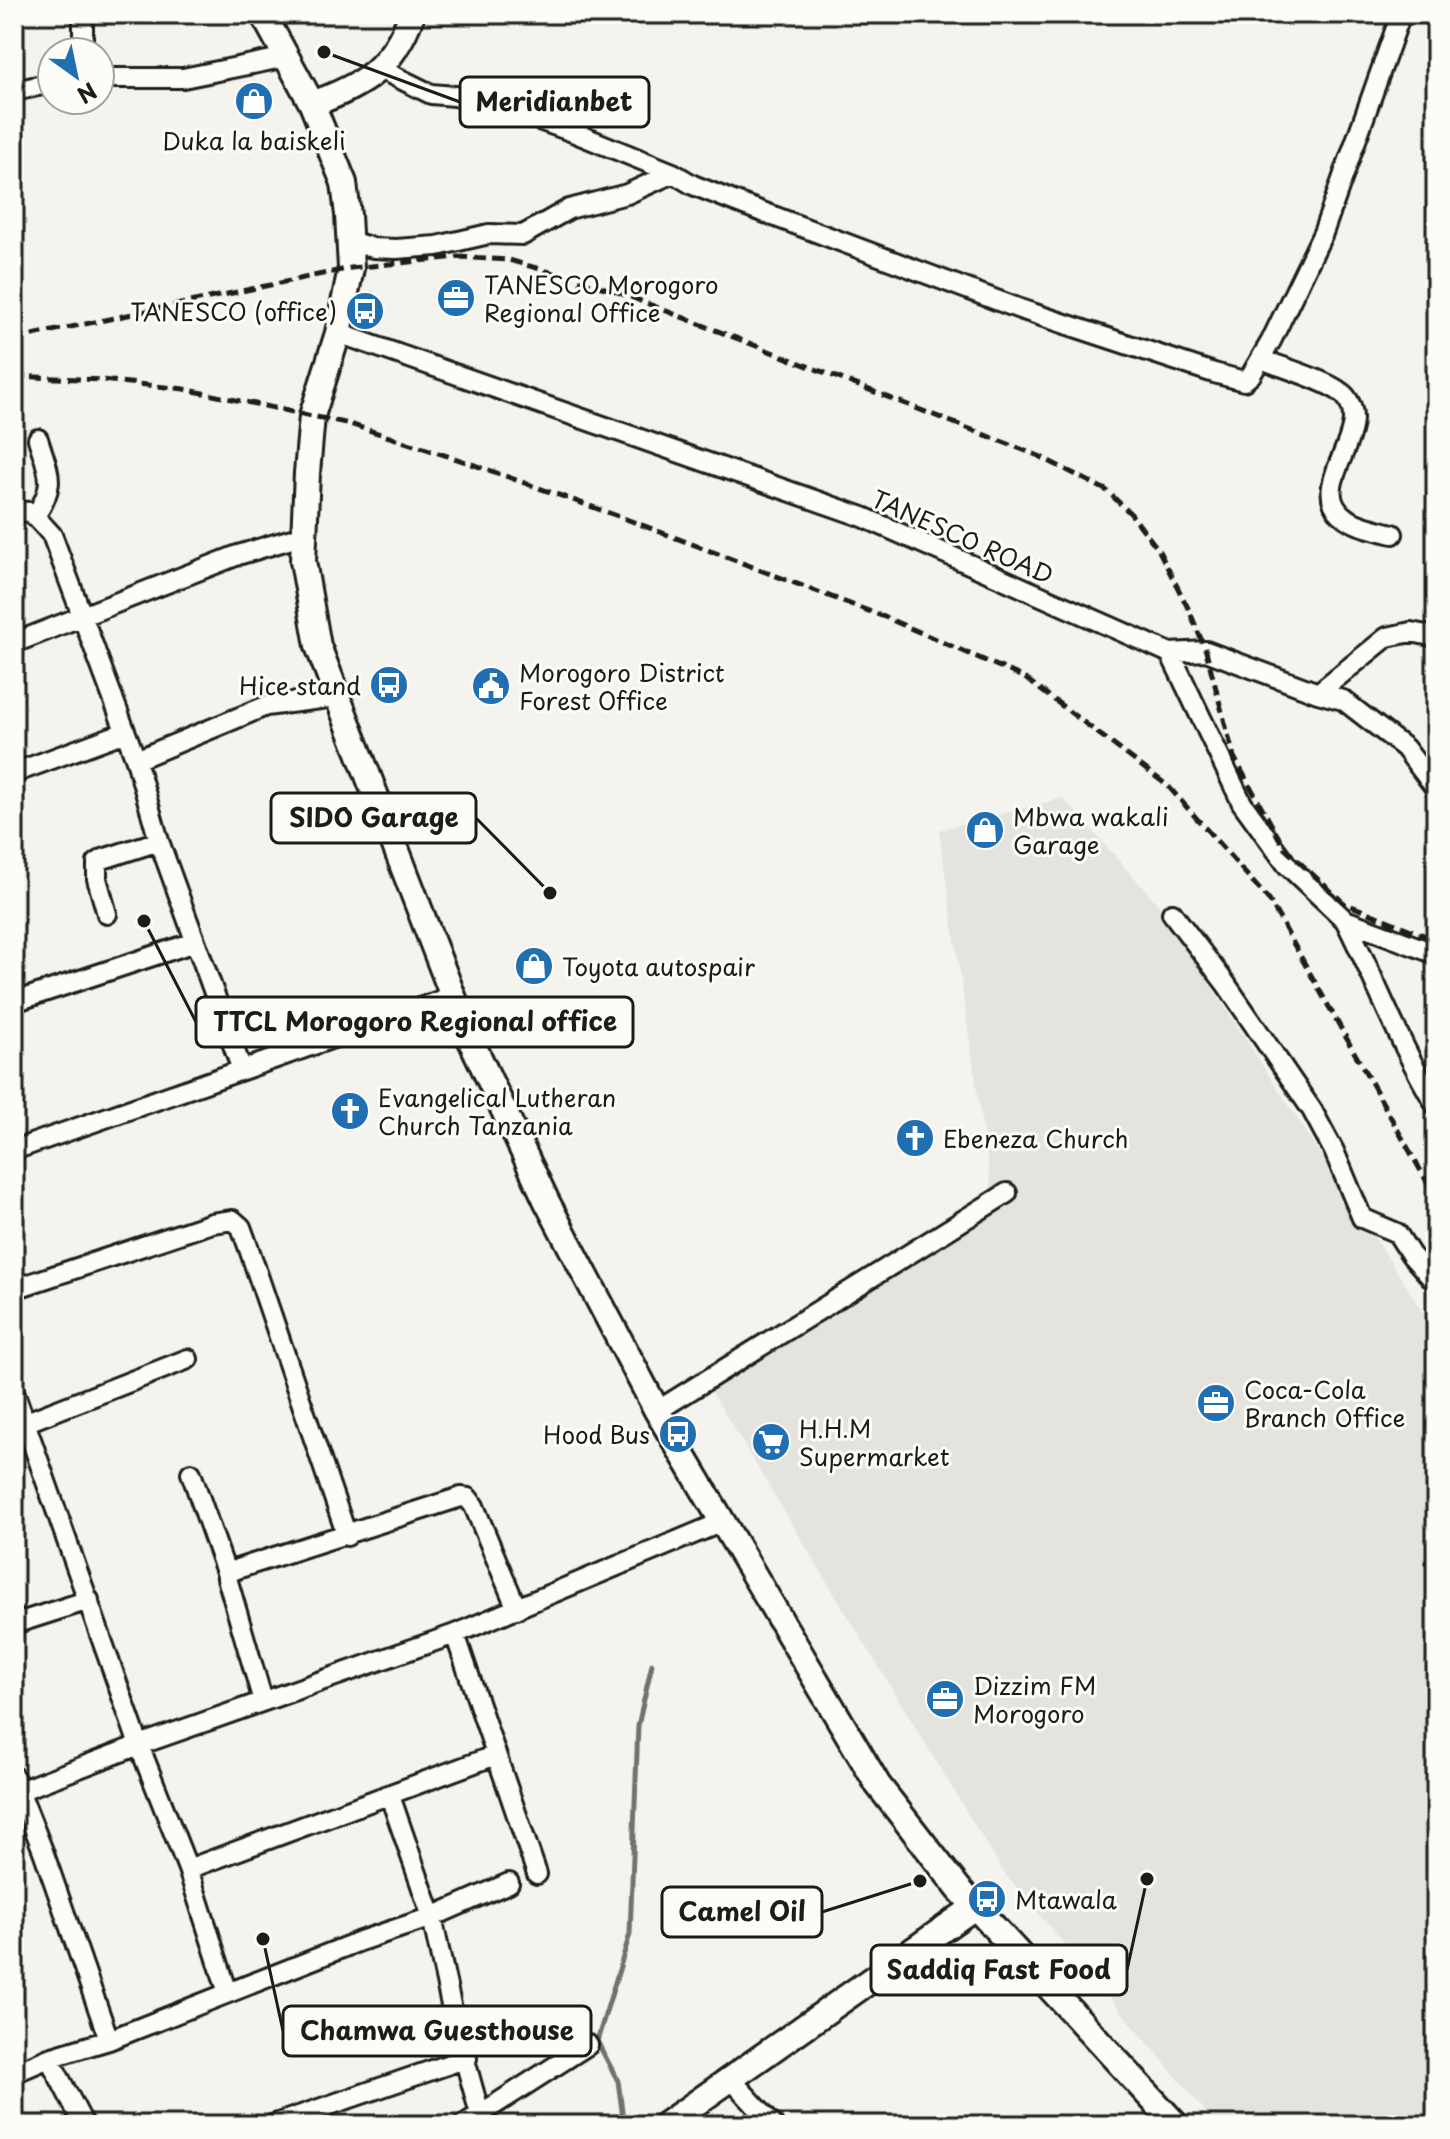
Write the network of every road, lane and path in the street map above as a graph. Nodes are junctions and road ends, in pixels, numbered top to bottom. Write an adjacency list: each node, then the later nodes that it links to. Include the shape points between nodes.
1 (83, 14): 5 (street)
2 (263, 14): 6 (main road)
3 (412, 14): 7 (main road)
4 (1401, 14): 15 (street, via 1323,233)
5 (83, 36)
6 (287, 57): 8 (street, via 183,78); 11 (main road)
7 (380, 69): 11 (main road, via 356,86); 12 (street, via 431,94 508,109)
8 (116, 78)
9 (36, 86): 10 (street)
10 (14, 91)
11 (312, 104): 13 (main road, via 344,183)
12 (673, 173): 13 (street, via 627,194 569,209 523,235 489,234 396,249); 15 (street, via 707,191 1020,309 1214,373 1244,381)
13 (350, 241): 14 (main road, via 351,268)
14 (338, 333): 20 (main road, via 312,416); 24 (street, TANESCO ROAD, via 863,517)
15 (1261, 359): 19 (street, via 1344,395 1352,408 1350,435 1331,485 1333,503 1348,520)
16 (38, 439): 18 (street, via 48,469 49,495)
17 (14, 511): 18 (street)
18 (35, 516): 21 (street, via 52,535)
19 (1393, 534)
20 (305, 535): 21 (street, via 238,555); 26 (main road, via 303,561 313,622)
21 (83, 618): 23 (street); 27 (street)
22 (1436, 637): 25 (street, via 1411,632 1387,637)
23 (14, 643)
24 (1170, 653): 25 (street, via 1206,651); 34 (street, via 1242,803 1287,865)
25 (1318, 693): 30 (street, via 1343,700 1405,748)
26 (336, 697): 28 (street, via 266,706); 37 (main road)
27 (125, 732): 28 (street); 29 (street)
28 (136, 760): 31 (street)
29 (14, 773)
30 (1436, 789)
31 (159, 841): 33 (street, via 97,863); 35 (street)
32 (1172, 913): 43 (street, via 1312,1110 1362,1218 1397,1233)
33 (107, 914)
34 (1345, 920): 36 (street); 40 (street)
35 (195, 942): 38 (street); 39 (street)
36 (1436, 954)
37 (453, 996): 39 (street); 47 (main road, via 531,1169)
38 (23, 999)
39 (242, 1070): 41 (street)
40 (1436, 1105)
41 (14, 1150)
42 (1007, 1193): 47 (street)
43 (1436, 1283)
44 (14, 1289): 51 (street, via 233,1220 249,1249)
45 (188, 1359): 48 (street)
46 (14, 1391): 48 (street)
47 (657, 1411): 50 (main road)
48 (19, 1424): 53 (street)
49 (191, 1473): 52 (street)
50 (722, 1522): 54 (street); 65 (main road, via 878,1785)
51 (347, 1536): 52 (street); 54 (street, via 461,1497 471,1499)
52 (227, 1575): 57 (street)
53 (89, 1600): 55 (street); 58 (street)
54 (517, 1609): 56 (street)
55 (14, 1624)
56 (455, 1634): 57 (street); 59 (street)
57 (263, 1701): 58 (street)
58 (139, 1745): 60 (street); 62 (street)
59 (496, 1755): 61 (street); 63 (street)
60 (15, 1787): 68 (street)
61 (390, 1796): 62 (street); 66 (street)
62 (188, 1869): 67 (street)
63 (537, 1874)
64 (509, 1883): 66 (street)
65 (976, 1906): 73 (main road); 80 (main road)
66 (432, 1917): 67 (street); 71 (street)
67 (228, 1993): 68 (street)
68 (109, 2040): 70 (street)
69 (588, 2045): 74 (street)
70 (49, 2058): 72 (street); 75 (street)
71 (467, 2058): 74 (street); 76 (street)
72 (14, 2073)
73 (732, 2080): 78 (main road); 79 (street)
74 (480, 2114): 77 (street)
75 (84, 2125)
76 (272, 2125)
77 (463, 2125)
78 (665, 2125)
79 (773, 2125)
80 (1176, 2125)

